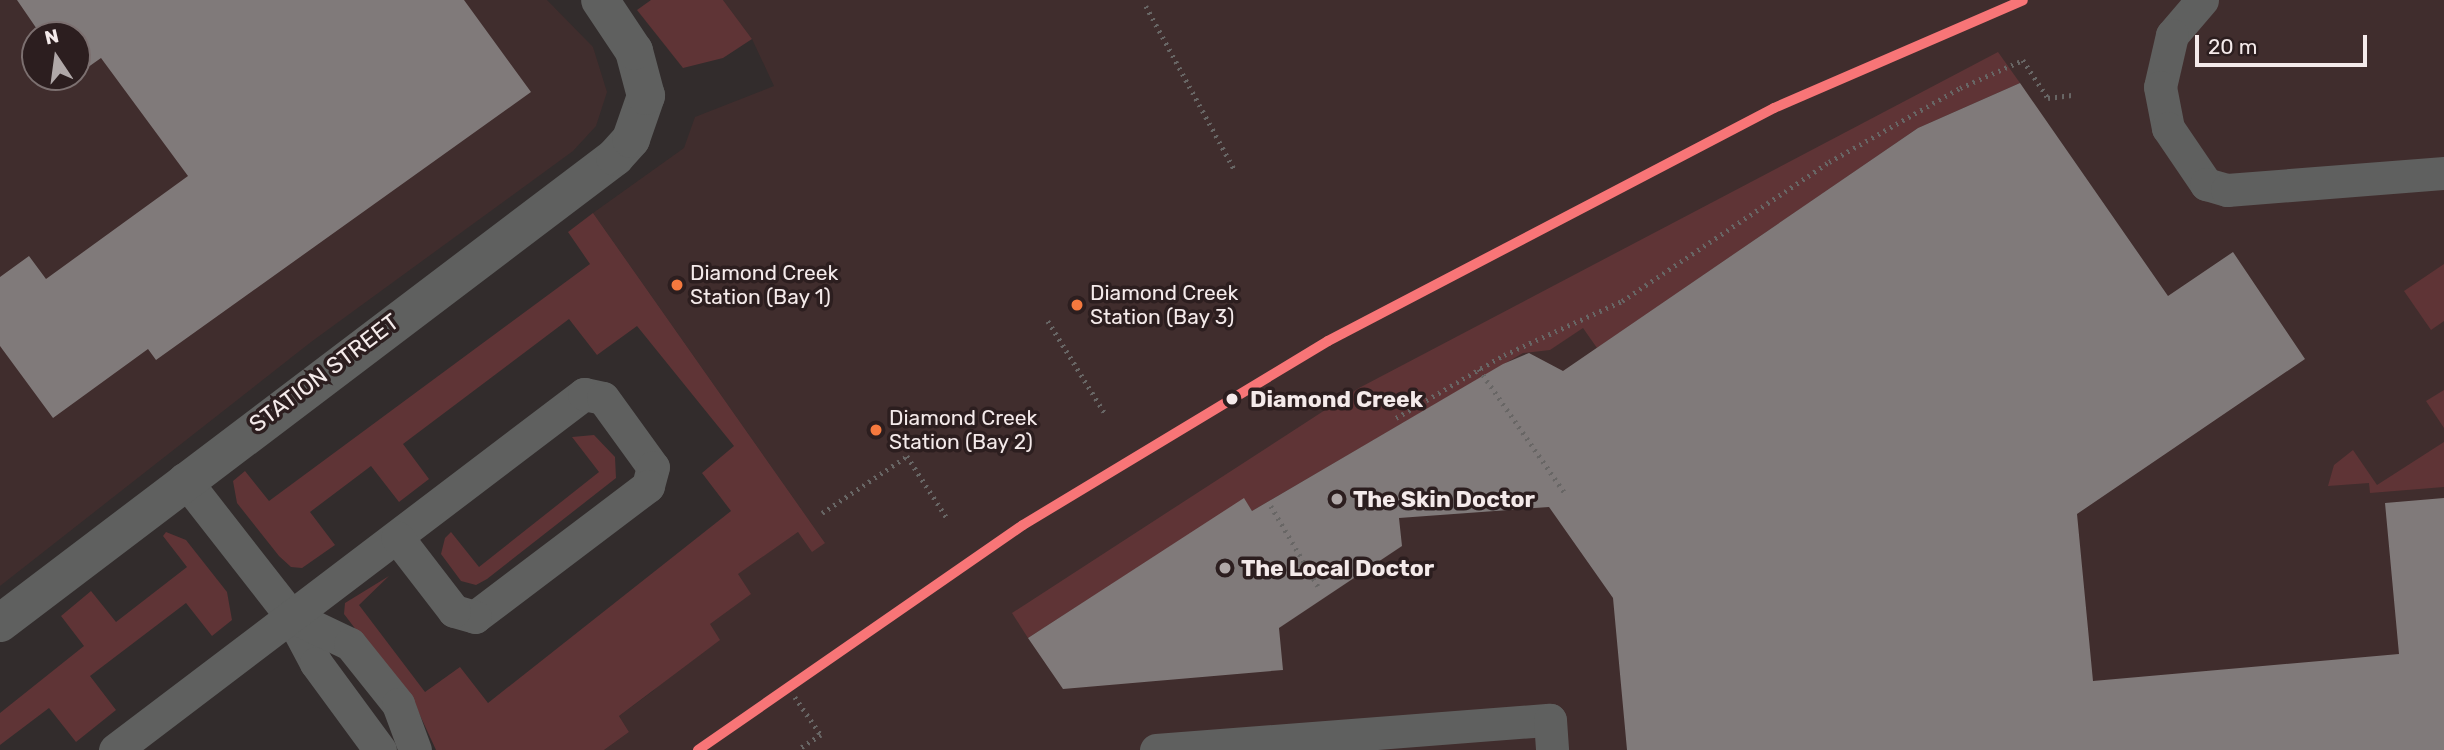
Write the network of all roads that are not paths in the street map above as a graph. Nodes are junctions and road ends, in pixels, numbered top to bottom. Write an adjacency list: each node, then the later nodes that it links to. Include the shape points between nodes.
1 (600, 0): 4 (street, STATION STREET, via 643,73 640,119 601,169)
2 (2202, 0): 3 (lane, via 2172,35 2160,87 2168,128 2206,184 2227,190)
3 (2444, 173)
4 (184, 479): 6 (lane); 7 (street, STATION STREET)
5 (397, 537): 5 (lane, via 584,394 603,398 653,467 648,486 475,617 454,611); 6 (lane)
6 (291, 616): 8 (lane); 9 (lane, via 316,663); 10 (lane, via 350,644 398,704)
7 (0, 623)
8 (115, 750)
9 (380, 750)
10 (415, 750)
11 (1156, 750): 12 (lane, via 1550,720)
12 (1552, 750)

